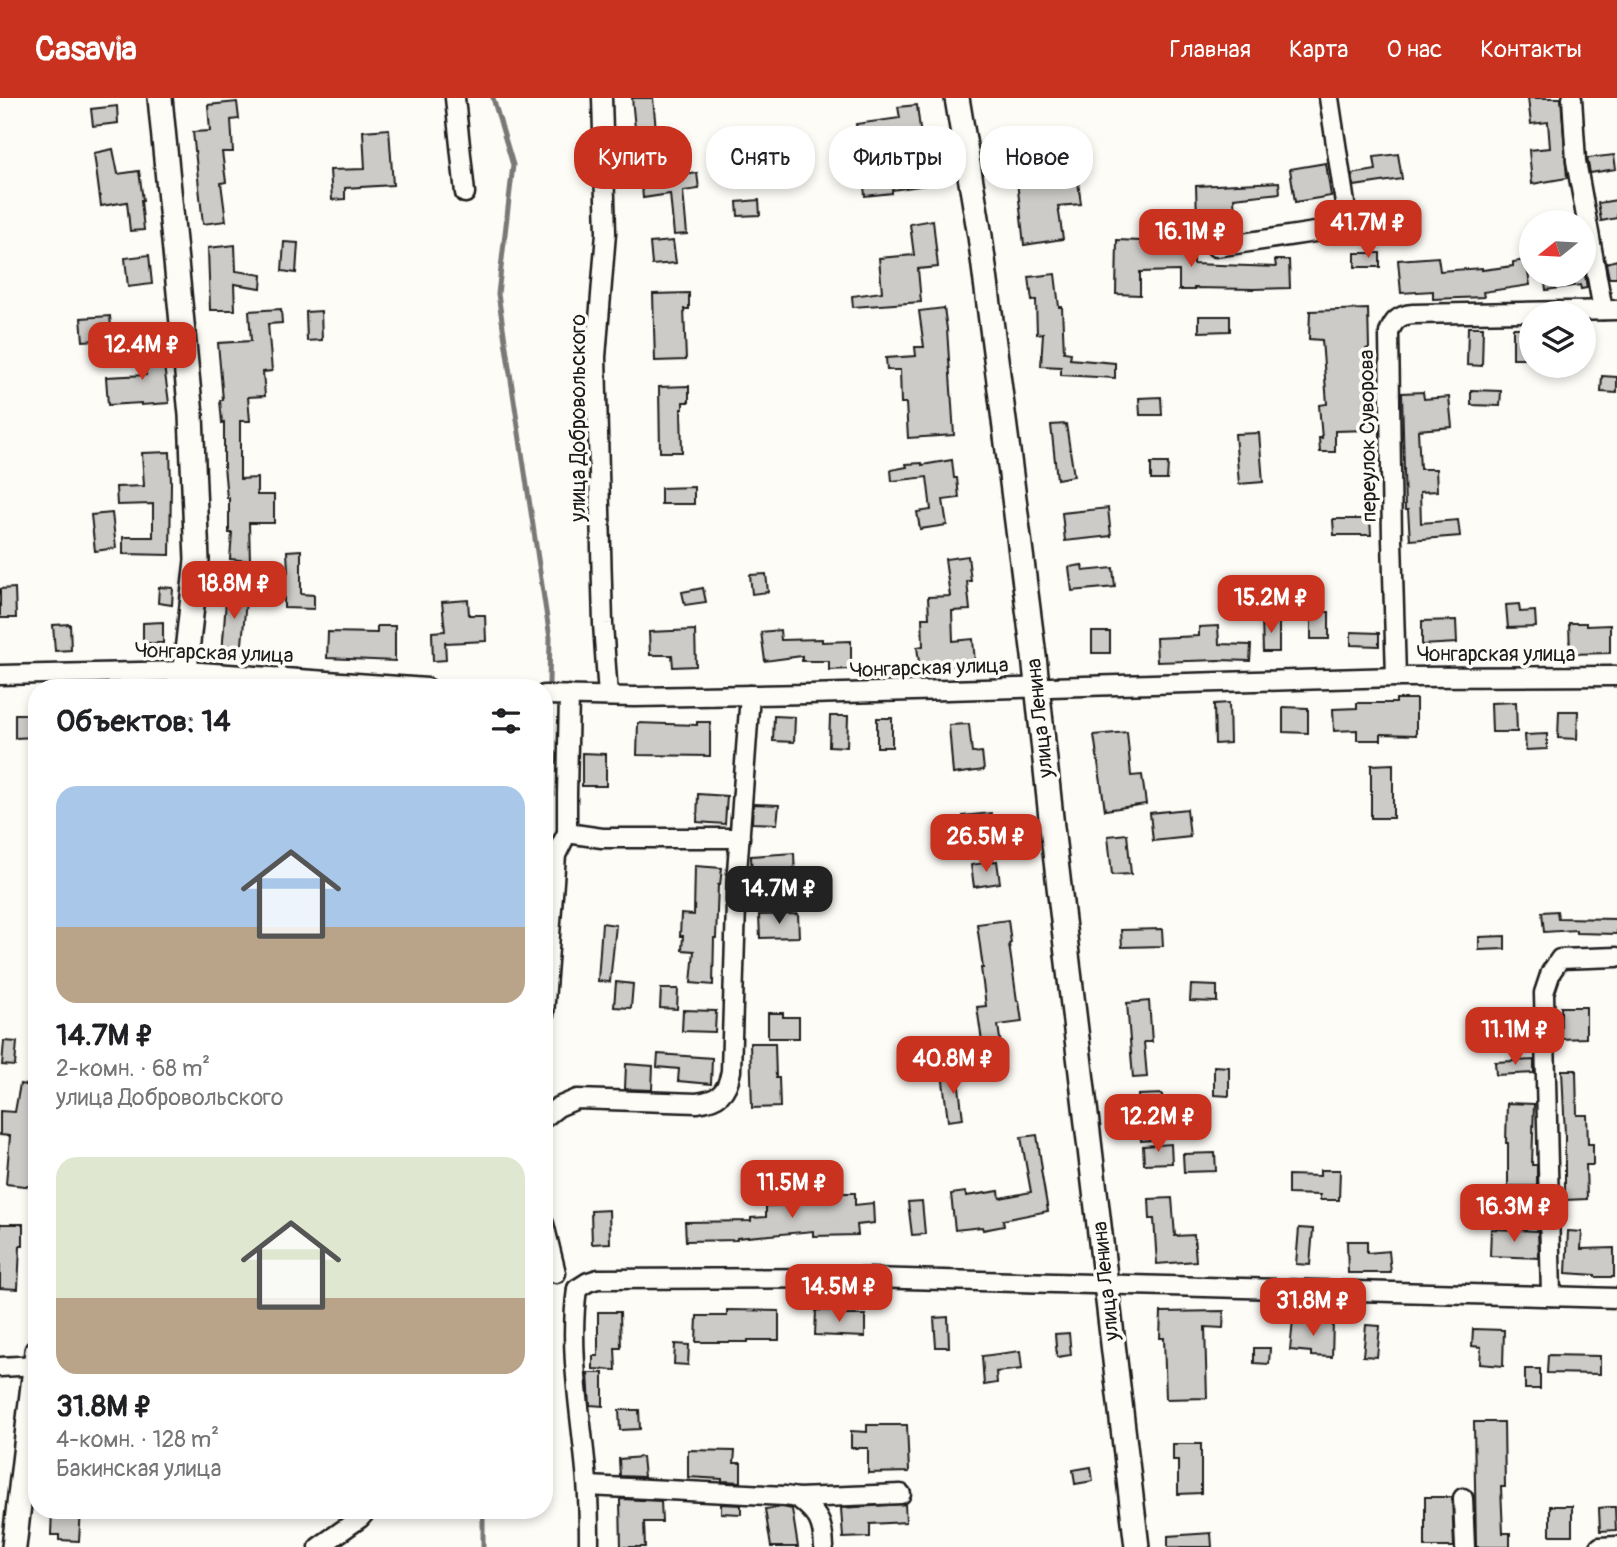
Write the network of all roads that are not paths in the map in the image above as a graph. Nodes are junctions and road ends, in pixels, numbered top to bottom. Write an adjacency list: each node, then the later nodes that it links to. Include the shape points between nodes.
1 (160, 98): 14 (street, via 191,428 197,559)
2 (455, 98): 7 (street)
3 (602, 98): 19 (street, улица Добровольского, via 606,233 596,357)
4 (957, 98): 15 (street, улица Ленина, via 980,236)
5 (1329, 98): 8 (street, via 1345,197 1342,223 1328,230)
6 (1572, 98): 9 (street, переулок Суворова, via 1576,161)
7 (465, 193)
8 (1216, 247)
9 (1610, 310): 12 (street, переулок Суворова, via 1413,314 1393,323 1389,333)
10 (0, 675): 13 (street, Чонгарская улица)
11 (1617, 676): 12 (street, Чонгарская улица)
12 (1396, 677): 15 (street, Чонгарская улица)
13 (148, 679)
14 (185, 679)
15 (1037, 688): 18 (street, Чонгарская улица); 26 (street, улица Ленина)
16 (553, 695): 17 (street, Чонгарская улица)
17 (573, 695): 19 (street, Чонгарская улица); 20 (street)
18 (750, 695): 19 (street, Чонгарская улица); 21 (street)
19 (608, 696)
20 (567, 833): 21 (street, via 602,838); 22 (street, via 556,855)
21 (740, 838): 24 (street, via 728,1087 719,1096 697,1103 577,1099)
22 (553, 895)
23 (1617, 957): 28 (street, via 1560,959 1544,993)
24 (553, 1111)
25 (553, 1276): 27 (street)
26 (1107, 1285): 27 (street, via 869,1278 628,1278 598,1279); 28 (street); 43 (street, улица Ленина)
27 (577, 1289): 33 (street, via 575,1366)
28 (1551, 1296): 29 (street)
29 (1617, 1298)
30 (28, 1362): 31 (street)
31 (0, 1367)
32 (28, 1428): 39 (street)
33 (588, 1486): 35 (street); 41 (street)
34 (901, 1494): 35 (street)
35 (798, 1498): 42 (street, via 818,1517)
36 (1463, 1498): 44 (street)
37 (359, 1519): 40 (street)
38 (1617, 1546): 45 (street)
39 (14, 1547)
40 (320, 1547)
41 (589, 1547)
42 (824, 1547)
43 (1137, 1547)
44 (1465, 1547)
45 (1600, 1547)

